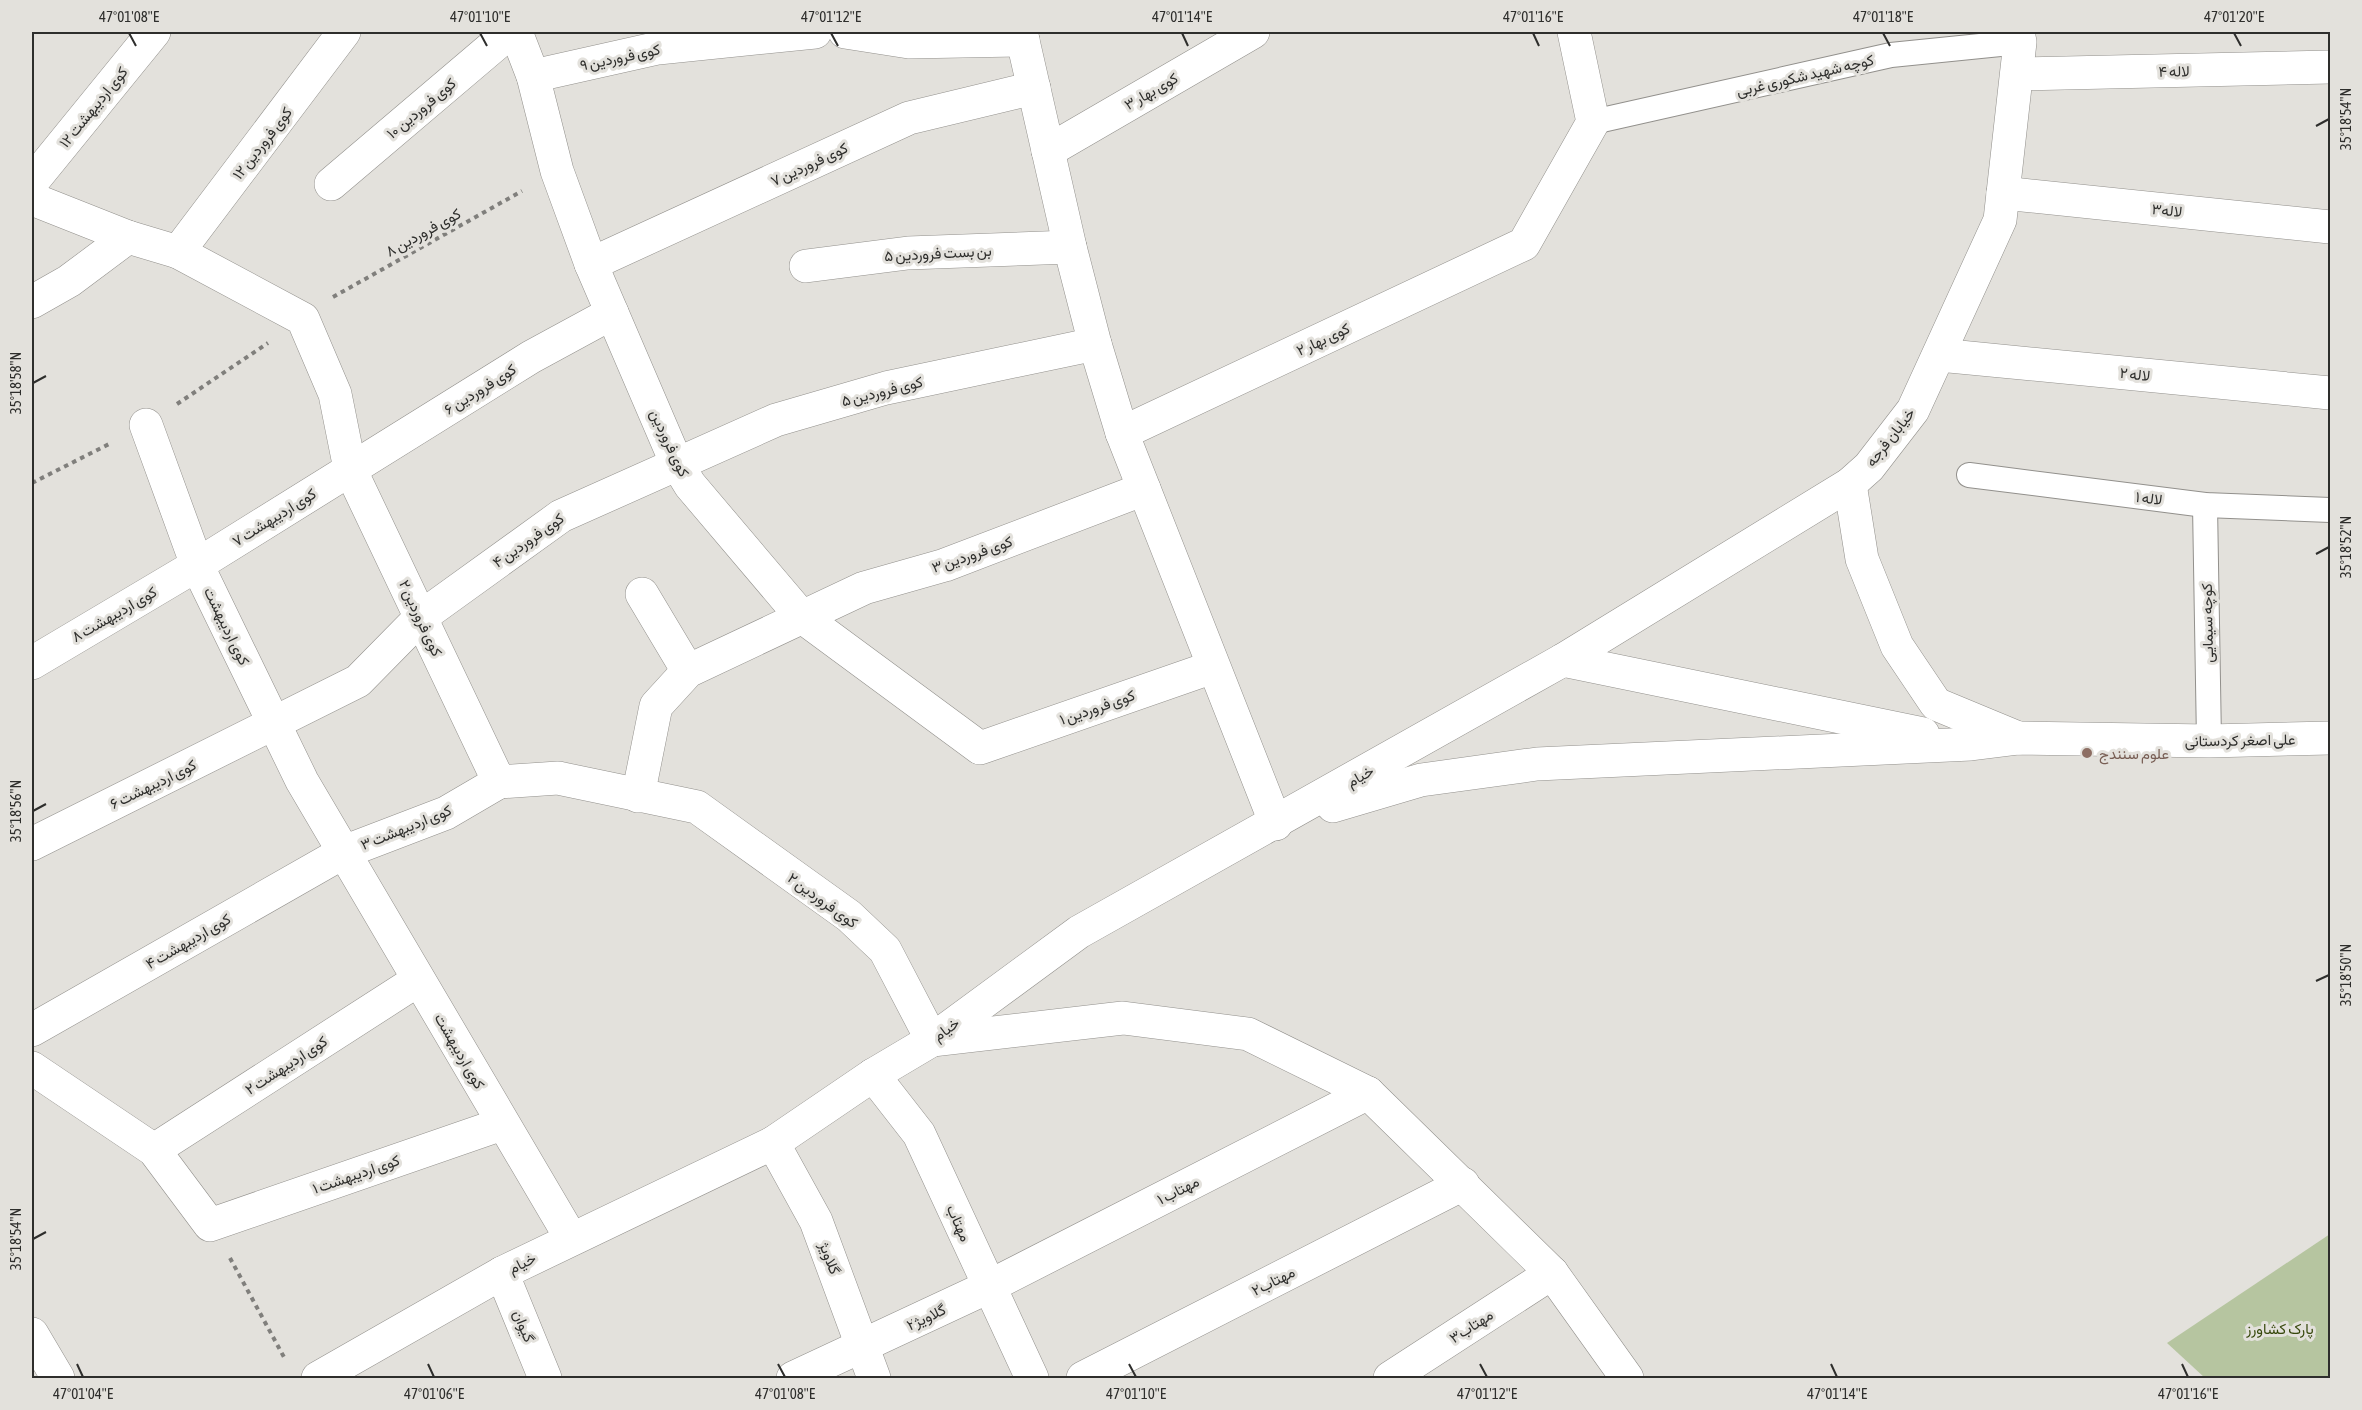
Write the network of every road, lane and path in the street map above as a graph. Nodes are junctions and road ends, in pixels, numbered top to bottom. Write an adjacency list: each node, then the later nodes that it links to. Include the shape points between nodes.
1 (154, 32): 18 (street, کوی اردیبهشت ۱۲)
2 (344, 32): 25 (street, کوی فروردین ۱۲)
3 (510, 32): 19 (street, کوی فروردین ۱۰)
4 (516, 32): 13 (street, کوی فروردین)
5 (815, 32): 13 (street, کوی فروردین ۹, via 658,48)
6 (845, 32): 9 (street, via 909,42)
7 (1253, 32): 16 (street, کوی بهار ۳)
8 (1574, 32): 15 (street)
9 (1022, 36): 14 (street)
10 (2019, 37): 12 (street, خیابان فرجه); 15 (lane, کوچه شهید شکوری غربی, via 1891,55)
11 (2331, 68): 12 (street, لاله ۴)
12 (2017, 74): 20 (street, خیابان فرجه)
13 (533, 76): 17 (street, کوی فروردین)
14 (1034, 88): 16 (street); 26 (street, کوی فروردین ۷, via 909,118)
15 (1593, 122): 35 (street, کوی بهار ۲, via 1524,244)
16 (1048, 150): 24 (street)
17 (557, 171): 26 (street, کوی فروردین); 30 (path, کوی فروردین ۸, via 341,291)
18 (32, 182)
19 (332, 184)
20 (2003, 193): 22 (street, لاله۳); 32 (street, خیابان فرجه, via 2000,220)
21 (32, 198): 23 (street)
22 (2331, 227)
23 (128, 237): 25 (street); 28 (street, via 69,281)
24 (1070, 247): 27 (street, بن بست فروردین ۵, via 908,253); 31 (street)
25 (178, 252): 30 (street)
26 (591, 264): 29 (street, کوی فروردین)
27 (806, 266)
28 (32, 302)
29 (612, 313): 36 (street, کوی فروردین); 37 (street, کوی فروردین ۶, via 531,357)
30 (303, 319): 34 (path); 37 (street, کوی فروردین ۲, via 335,394)
31 (1095, 344): 35 (street); 36 (street, کوی فروردین ۵, via 875,392 776,420)
32 (1939, 355): 33 (street, لاله ۲); 40 (street, خیابان فرجه, via 1913,410)
33 (2331, 393)
34 (146, 425): 39 (path); 44 (street, کوی اردیبهشت)
35 (1122, 433): 41 (street)
36 (676, 462): 46 (street, کوی فروردین, via 690,485); 47 (street, کوی فروردین ۴, via 561,516)
37 (351, 469): 44 (street, کوی اردیبهشت ۷); 47 (street, کوی فروردین ۲)
38 (1968, 475): 42 (lane, لاله ۱)
39 (32, 483)
40 (1850, 484): 48 (street, خیابان فرجه); 53 (street, via 1862,559 1897,646 1936,704)
41 (1144, 489): 46 (street, کوی فروردین ۳, via 945,565 864,588); 50 (street)
42 (2205, 505): 43 (lane, لاله ۱); 55 (lane, کوچه سیمایی)
43 (2331, 510)
44 (197, 566): 49 (street, کوی اردیبهشت ۸); 52 (street, کوی اردیبهشت)
45 (642, 594): 51 (street)
46 (801, 616): 51 (street); 57 (street, کوی فروردین)
47 (421, 617): 52 (street, کوی فروردین ۴, via 358,681); 58 (street, کوی فروردین ۲)
48 (1563, 660): 56 (street); 60 (street, خیام)
49 (32, 663)
50 (1213, 667): 57 (street, کوی فروردین ۱); 60 (street)
51 (688, 671): 59 (street, via 656,706)
52 (275, 725): 61 (street, کوی اردیبهشت ۶); 62 (street, کوی اردیبهشت, via 302,781)
53 (2019, 738): 55 (street, علی اصغر کردستانی); 56 (street, علی اصغر کردستانی)
54 (2331, 738): 55 (street, علی اصغر کردستانی)
55 (2209, 741)
56 (1971, 744): 60 (street, via 1537,764 1421,780)
57 (980, 748)
58 (500, 783): 59 (street, کوی فروردین ۲, via 558,778); 62 (street, کوی اردیبهشت ۳, via 446,813)
59 (638, 796): 65 (street, کوی فروردین ۲, via 697,807 849,916 885,950)
60 (1276, 824): 65 (street, خیام, via 1079,932)
61 (32, 844)
62 (344, 852): 63 (street, کوی اردیبهشت); 64 (street, کوی اردیبهشت ۴)
63 (418, 980): 69 (street, کوی اردیبهشت); 71 (street, کوی اردیبهشت ۲)
64 (32, 1030)
65 (932, 1040): 67 (street, خیام); 68 (street, via 1123,1018 1248,1034)
66 (32, 1068): 71 (street)
67 (873, 1075): 70 (street, خیام); 77 (street, مهتاب, via 919,1134)
68 (1368, 1093): 72 (street); 77 (street, مهتاب ۱)
69 (502, 1124): 73 (street, کوی اردیبهشت ۱); 74 (street, کوی اردیبهشت)
70 (773, 1143): 74 (street, خیام); 79 (street, گلاویژ, via 816,1221)
71 (154, 1149): 73 (street)
72 (1463, 1184): 76 (street); 86 (street, مهتاب۲)
73 (210, 1225): 80 (path)
74 (572, 1238): 75 (street, خیام)
75 (502, 1273): 80 (street, خیام); 82 (street, گیوان)
76 (1552, 1273): 87 (street, مهتاب۳); 88 (street)
77 (988, 1287): 79 (street, گلاویژ۲); 85 (street, مهتاب)
78 (32, 1334): 81 (street)
79 (863, 1346): 83 (street, گلاویژ۲); 84 (street, گلاویژ)
80 (304, 1374)
81 (57, 1378)
82 (545, 1378)
83 (793, 1378)
84 (874, 1378)
85 (1032, 1378)
86 (1083, 1378)
87 (1389, 1378)
88 (1627, 1378)

